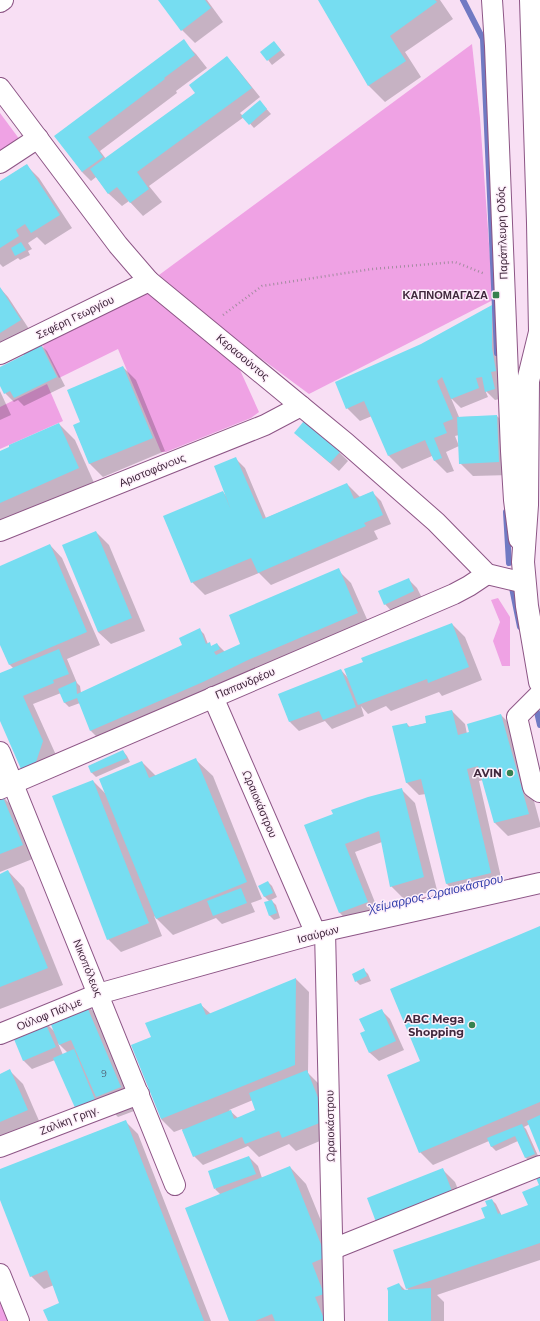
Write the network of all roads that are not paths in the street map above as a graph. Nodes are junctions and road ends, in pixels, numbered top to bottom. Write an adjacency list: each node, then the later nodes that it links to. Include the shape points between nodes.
1 (3, 0): 4 (street)
2 (492, 0): 13 (street, Παράπλευρη Οδός, via 514,500)
3 (531, 0): 9 (highway)
4 (0, 2)
5 (0, 88): 6 (street, Κερασούντος)
6 (38, 138): 7 (street); 8 (street, Κερασούντος, via 118,245)
7 (0, 164)
8 (149, 281): 10 (street, Σεφέρη Γεωργίου); 11 (street, Κερασούντος)
9 (540, 332): 13 (highway, via 528,381)
10 (0, 354)
11 (301, 406): 12 (street, Αριστοφάνoυς, via 265,425); 14 (street, Κερασούντος, via 416,505)
12 (0, 531)
13 (524, 573): 14 (street); 15 (highway)
14 (487, 574): 17 (street, Παπανδρέου, via 454,594)
15 (540, 682)
16 (540, 694): 20 (street, via 517,717 533,787)
17 (213, 697): 19 (street, Παπανδρέου); 22 (street, Ωραιοκάστρου)
18 (0, 752): 19 (street, Νικοπόλεως)
19 (6, 787): 23 (street, Νικοπόλεως)
20 (540, 792)
21 (540, 883): 22 (street, Ισαύρων)
22 (321, 933): 23 (street, Ισαύρων); 29 (street, Ωραιοκάστρου)
23 (98, 994): 24 (street, Ούλοφ Πάλμε); 25 (street, Νικοπόλεως)
24 (0, 1034)
25 (138, 1094): 26 (street, Ζαλίκη Γρηγ.); 28 (street, Νικοπόλεως)
26 (0, 1147)
27 (540, 1166): 29 (street)
28 (175, 1185)
29 (333, 1249): 32 (street, Ωραιοκάστρου)
30 (0, 1274): 31 (street)
31 (19, 1321)
32 (334, 1321)

